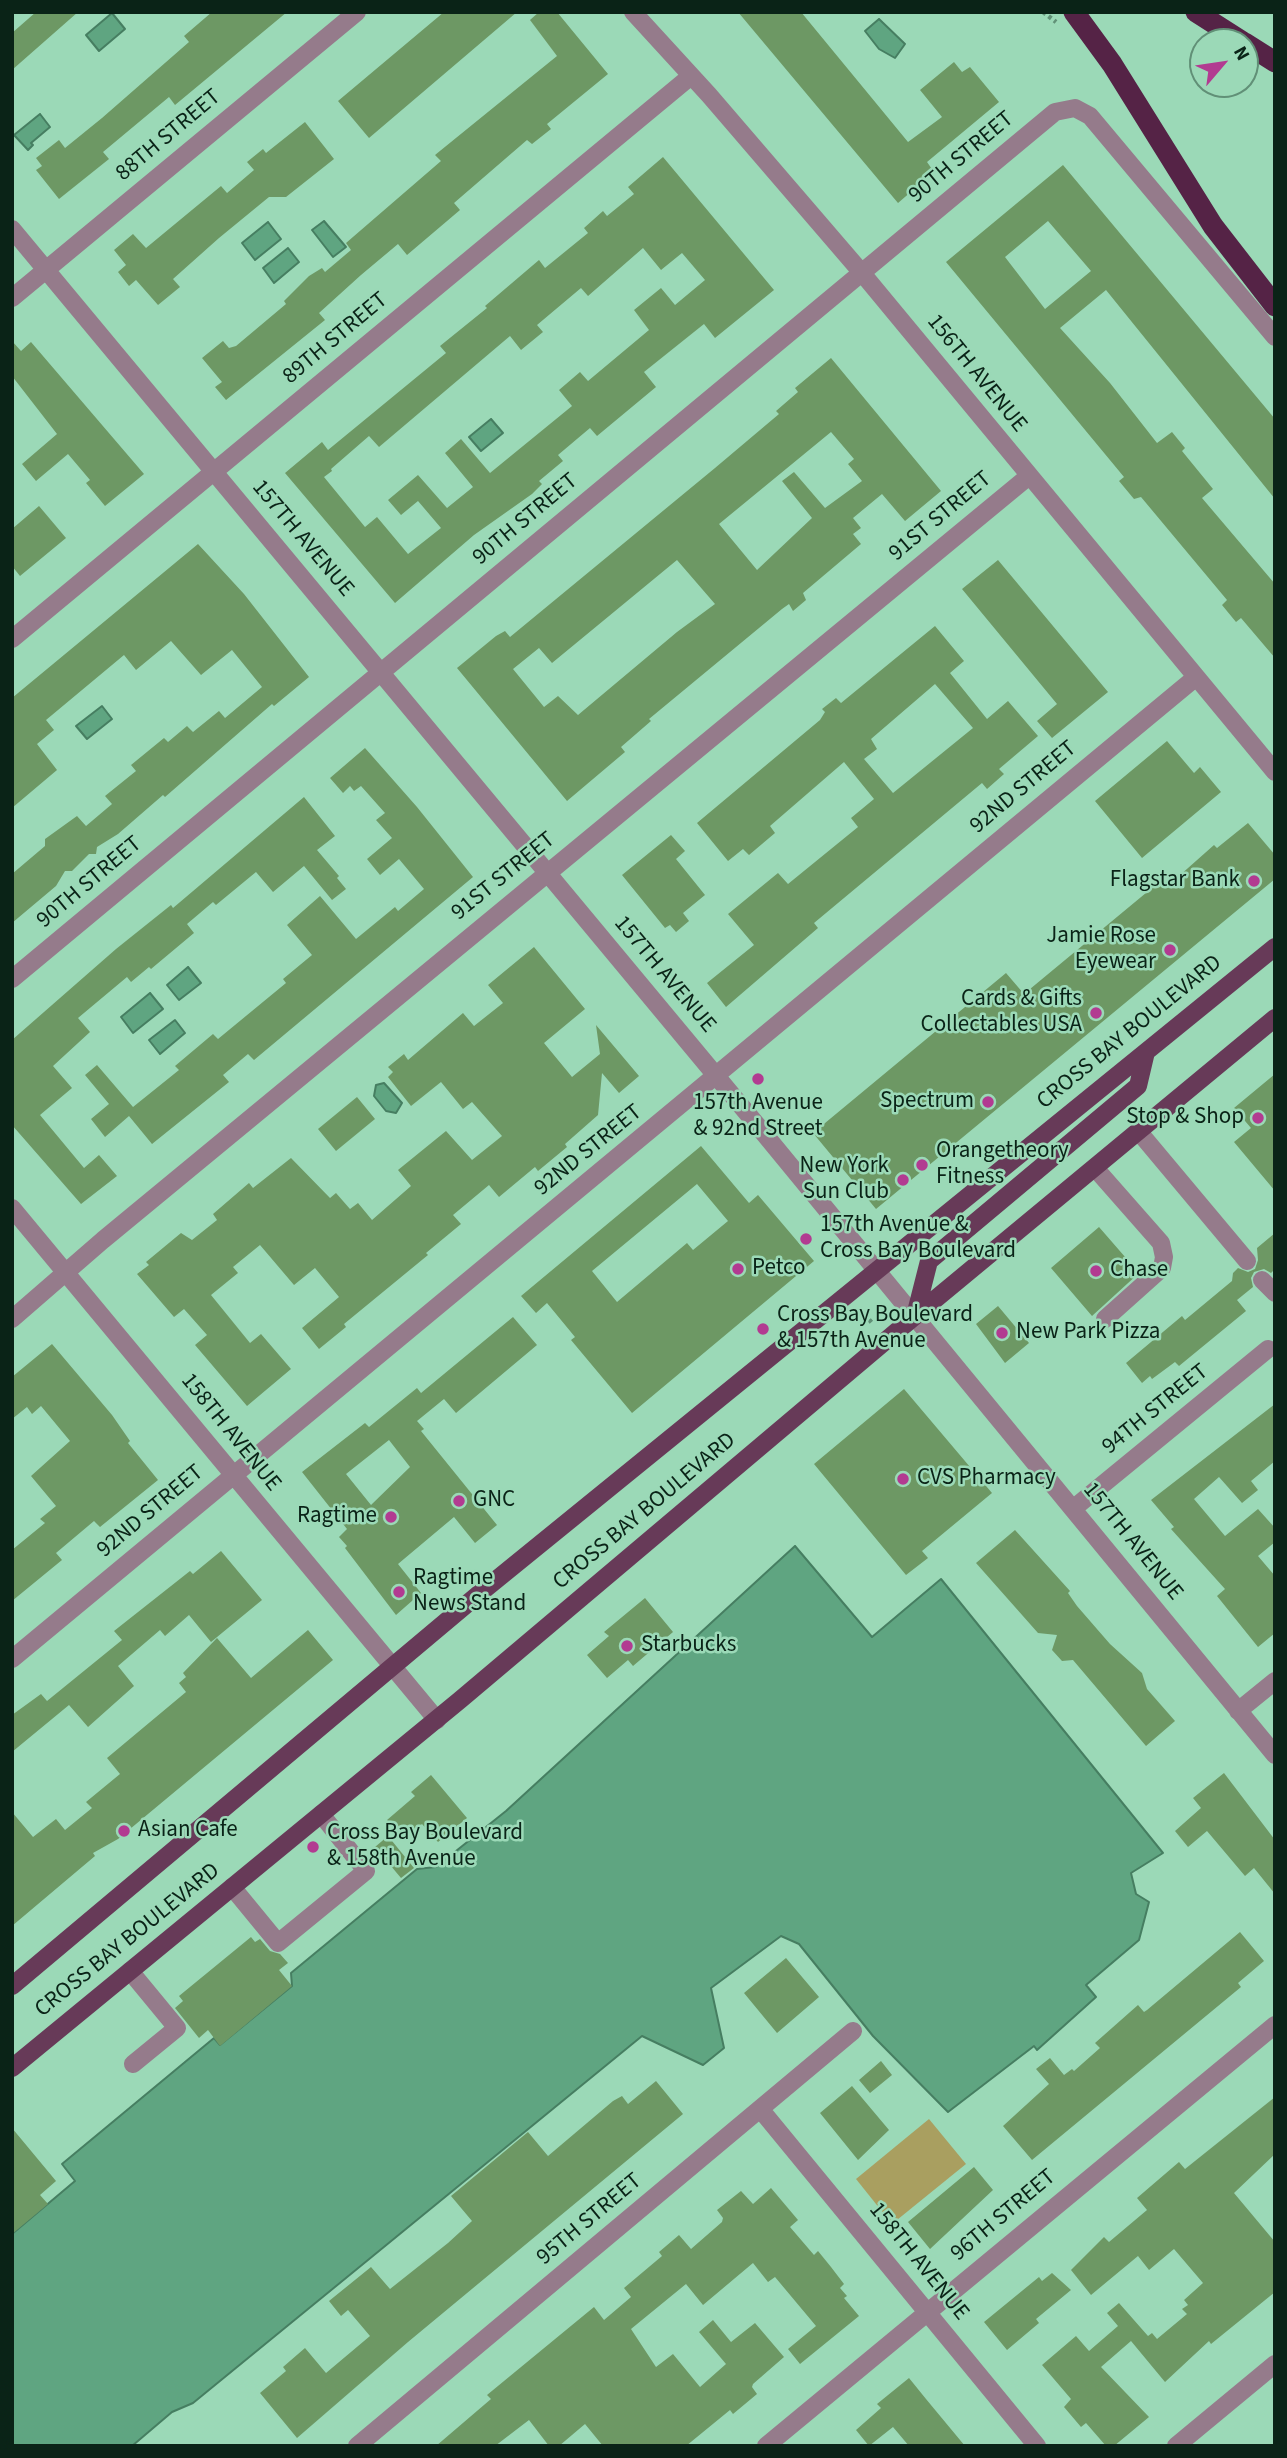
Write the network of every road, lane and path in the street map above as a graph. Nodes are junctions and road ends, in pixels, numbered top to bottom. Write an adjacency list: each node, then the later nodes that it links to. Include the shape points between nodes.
1 (357, 12): 10 (street, 88TH STREET)
2 (633, 12): 8 (street, 156TH AVENUE)
3 (1074, 12): 13 (highway, via 1112,64 1213,226)
4 (1196, 12): 5 (highway)
5 (1221, 28)
6 (1259, 52): 7 (highway)
7 (1275, 62)
8 (691, 76): 11 (street, 156TH AVENUE); 15 (street, 89TH STREET)
9 (12, 229): 10 (street, 157TH AVENUE)
10 (46, 270): 12 (street, 88TH STREET); 15 (street, 157TH AVENUE)
11 (862, 273): 14 (street, 90TH STREET, via 1049,116 1074,108 1090,116); 16 (street, 156TH AVENUE); 18 (street, 90TH STREET)
12 (12, 298)
13 (1275, 306)
14 (1275, 337)
15 (214, 472): 17 (street, 89TH STREET); 18 (street, 157TH AVENUE)
16 (1029, 476): 19 (street, 156TH AVENUE); 21 (street, 91ST STREET)
17 (12, 639)
18 (381, 673): 21 (street, 157TH AVENUE); 23 (street, 90TH STREET)
19 (1195, 678): 20 (street, 156TH AVENUE); 26 (street, 92ND STREET)
20 (1275, 772)
21 (548, 873): 26 (street, 157TH AVENUE); 32 (street, 91ST STREET)
22 (1275, 947): 25 (main road, CROSS BAY BOULEVARD)
23 (12, 979)
24 (1275, 1018): 27 (main road, CROSS BAY BOULEVARD)
25 (1146, 1052): 31 (main road, CROSS BAY BOULEVARD); 36 (main road, via 1138,1086 929,1261)
26 (717, 1076): 31 (street, 157TH AVENUE); 41 (street, 92ND STREET)
27 (1139, 1132): 28 (main road, CROSS BAY BOULEVARD); 30 (street)
28 (1095, 1168): 36 (main road, CROSS BAY BOULEVARD); 38 (street, via 1161,1243 1164,1257 1162,1268)
29 (12, 1208): 32 (street, 158TH AVENUE)
30 (1247, 1261)
31 (879, 1272): 36 (street, 157TH AVENUE); 44 (main road, CROSS BAY BOULEVARD)
32 (67, 1273): 37 (street, 91ST STREET); 41 (street, 158TH AVENUE)
33 (1262, 1280): 34 (street)
34 (1275, 1293)
35 (860, 1308): 39 (path)
36 (915, 1316): 42 (street, 157TH AVENUE); 47 (main road, CROSS BAY BOULEVARD)
37 (12, 1319)
38 (1105, 1319)
39 (872, 1323)
40 (1268, 1349): 42 (street, 94TH STREET)
41 (233, 1476): 43 (street, 92ND STREET); 44 (street, 158TH AVENUE)
42 (1074, 1508): 46 (street, 157TH AVENUE)
43 (12, 1659)
44 (394, 1667): 47 (street, 158TH AVENUE); 52 (main road, CROSS BAY BOULEVARD)
45 (1275, 1681): 46 (street)
46 (1238, 1711): 48 (street, 157TH AVENUE)
47 (437, 1720): 49 (main road, CROSS BAY BOULEVARD)
48 (1275, 1755)
49 (321, 1814): 50 (main road, CROSS BAY BOULEVARD); 50 (street, via 366,1871 278,1943)
50 (232, 1887): 51 (main road, CROSS BAY BOULEVARD)
51 (130, 1971): 55 (street, via 177,2028); 56 (main road, CROSS BAY BOULEVARD)
52 (12, 1986)
53 (1275, 2025): 58 (street, 96TH STREET)
54 (853, 2031): 57 (street, 95TH STREET)
55 (133, 2064)
56 (12, 2068)
57 (761, 2110): 58 (street, 158TH AVENUE); 60 (street, 95TH STREET)
58 (927, 2312): 61 (street, 96TH STREET); 62 (street, 158TH AVENUE)
59 (1275, 2364): 63 (street)
60 (357, 2446)
61 (766, 2446)
62 (1037, 2446)
63 (1176, 2446)

